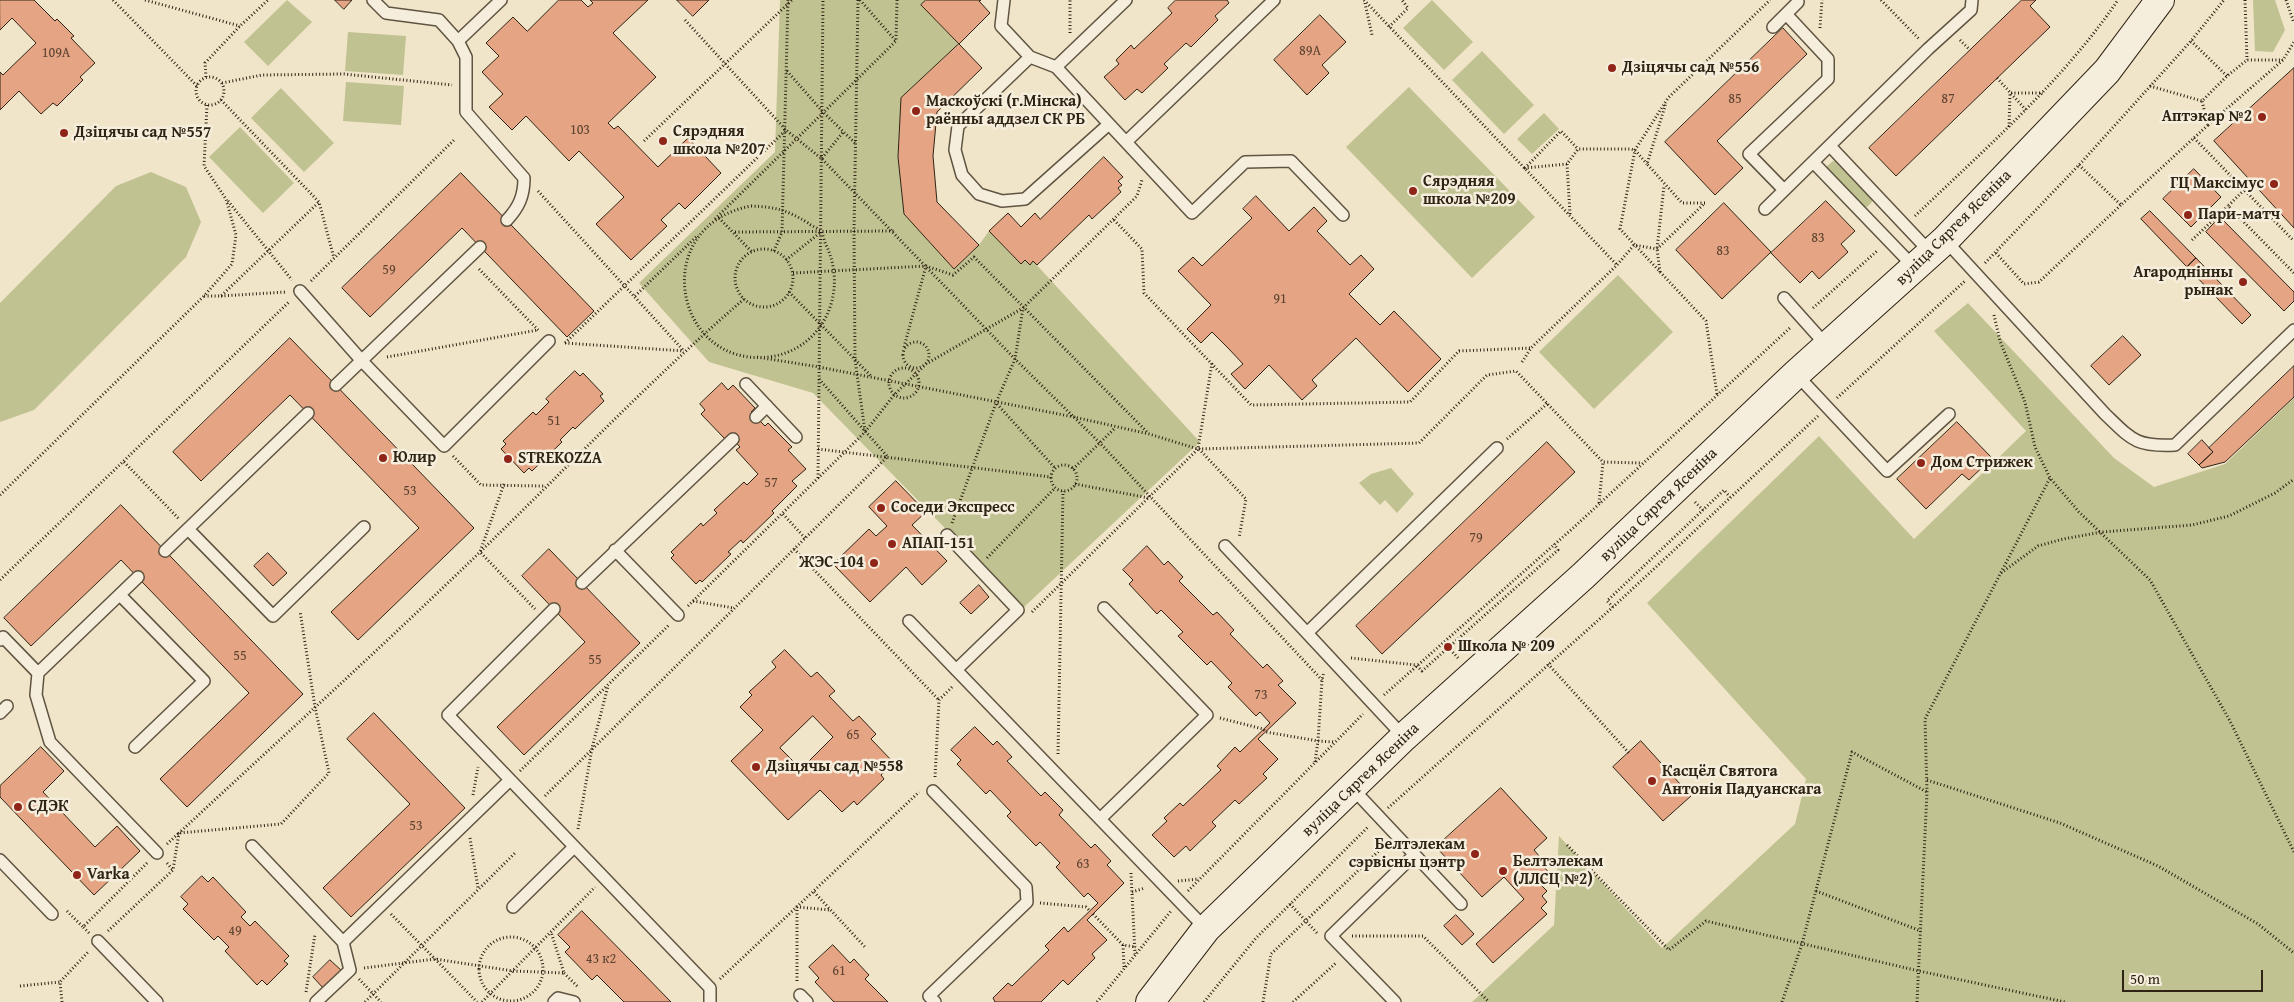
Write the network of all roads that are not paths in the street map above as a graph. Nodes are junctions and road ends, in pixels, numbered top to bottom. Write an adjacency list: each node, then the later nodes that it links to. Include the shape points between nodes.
1 (373, 0): 11 (lane, via 386,13 439,20)
2 (501, 0): 11 (lane)
3 (1004, 0): 12 (lane, via 1002,26)
4 (1126, 0): 13 (lane)
5 (1274, 0): 15 (lane)
6 (1972, 0): 16 (lane, via 1971,10)
7 (2160, 0): 23 (main road, вуліца Сяргея Ясеніна, via 2107,71)
8 (1798, 2): 9 (lane)
9 (1786, 14): 10 (lane); 18 (lane, via 1828,58 1828,79 1749,154)
10 (1773, 27)
11 (458, 42): 21 (lane, via 466,57 466,112 524,178 524,191 517,210)
12 (1030, 57): 13 (lane); 14 (lane, via 958,126 955,150 962,175 979,194 1002,201 1025,199)
13 (1056, 67): 14 (lane)
14 (1108, 124): 15 (lane)
15 (1126, 142): 20 (lane, via 1192,213 1245,162 1291,161)
16 (1830, 146): 17 (lane); 23 (lane)
17 (1813, 162): 18 (lane); 23 (lane, via 1888,241)
18 (1784, 190): 19 (lane)
19 (1765, 209)
20 (1343, 215)
21 (507, 220)
22 (480, 247): 29 (lane)
23 (1930, 254): 26 (lane, via 1974,272 2127,435 2141,444 2175,445); 28 (main road, вуліца Сяргея Ясеніна)
24 (300, 291): 29 (lane)
25 (1784, 298): 28 (lane)
26 (2294, 330)
27 (549, 341): 29 (lane, via 444,446)
28 (1827, 346): 30 (main road, вуліца Сяргея Ясеніна)
29 (362, 361): 32 (lane)
30 (1796, 374): 35 (lane, via 1887,471); 57 (main road, вуліца Сяргея Ясеніна, via 1583,576)
31 (746, 384): 33 (lane)
32 (336, 385)
33 (767, 406): 36 (lane); 37 (lane)
34 (308, 412): 41 (lane)
35 (1949, 414)
36 (756, 417)
37 (796, 437)
38 (732, 439): 44 (lane)
39 (1498, 448): 53 (lane)
40 (364, 527): 41 (lane, via 272,616)
41 (188, 528): 45 (lane)
42 (947, 535): 56 (lane, via 1018,610)
43 (1225, 546): 53 (lane)
44 (616, 550): 47 (lane); 51 (lane)
45 (165, 551)
46 (138, 577): 48 (lane)
47 (582, 583)
48 (120, 595): 55 (lane); 58 (lane, via 204,681)
49 (1104, 608): 62 (lane, via 1207,715)
50 (554, 610): 59 (lane, via 448,714)
51 (678, 615)
52 (909, 622): 56 (lane)
53 (1306, 633): 57 (lane)
54 (0, 640): 55 (lane, via 3,637)
55 (38, 673): 65 (lane, via 36,694 50,742)
56 (959, 673): 62 (lane)
57 (1404, 737): 61 (main road, вуліца Сяргея Ясеніна)
58 (135, 747)
59 (510, 780): 64 (lane); 73 (lane)
60 (932, 786): 79 (lane, via 1026,887 1027,902 929,996)
61 (1352, 788): 66 (lane); 71 (main road, вуліца Сяргея Ясеніна)
62 (1100, 819): 71 (lane)
63 (252, 846): 73 (lane)
64 (574, 847): 69 (lane); 78 (lane, via 710,988)
65 (157, 853)
66 (1414, 855): 68 (lane); 81 (lane, via 1331,936)
67 (0, 860): 70 (lane)
68 (1460, 904)
69 (513, 907)
70 (52, 914)
71 (1206, 929): 80 (main road, вуліца Сяргея Ясеніна)
72 (98, 941): 74 (lane)
73 (343, 942): 75 (lane, via 350,970)
74 (157, 1002)
75 (316, 1002)
76 (554, 1002): 77 (lane, via 558,998)
77 (574, 1002)
78 (710, 1002)
79 (935, 1002)
80 (1150, 1002)
81 (1394, 1002)

